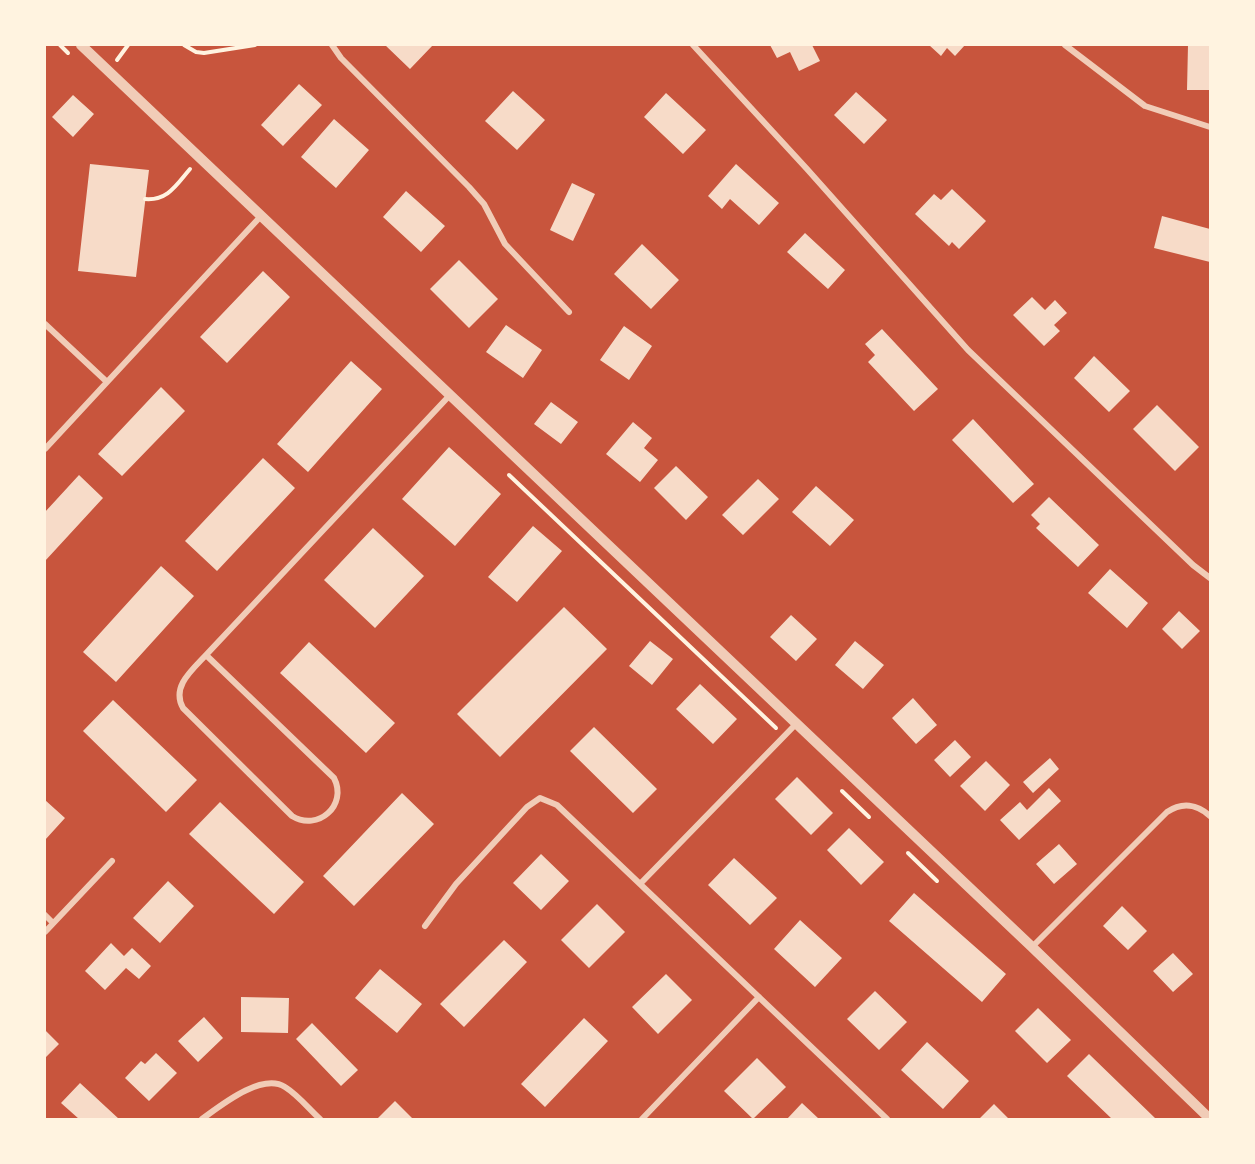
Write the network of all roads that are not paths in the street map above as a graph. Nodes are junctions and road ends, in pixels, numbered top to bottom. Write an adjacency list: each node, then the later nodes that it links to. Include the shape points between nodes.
1 (81, 45): 6 (street)
2 (332, 45): 7 (street, via 469,187 484,204 505,244)
3 (693, 45): 12 (street, via 968,350)
4 (1065, 45): 5 (street, via 1145,106)
5 (1210, 127)
6 (261, 216): 9 (street); 10 (street)
7 (569, 312)
8 (45, 324): 9 (street)
9 (107, 382): 11 (street)
10 (450, 395): 13 (street); 14 (street)
11 (45, 449)
12 (1210, 578)
13 (206, 655): 13 (street, via 180,687 179,702 183,708 292,816 311,822 326,816 338,798 334,778)
14 (796, 724): 17 (street); 22 (street)
15 (1210, 816): 22 (street, via 1188,805 1167,812)
16 (112, 861): 19 (street)
17 (640, 884): 20 (street, via 557,805 540,798 490,845); 23 (street)
18 (45, 915): 19 (street)
19 (53, 923): 21 (street)
20 (425, 926)
21 (45, 932)
22 (1032, 947): 28 (street)
23 (759, 997): 26 (street); 27 (street)
24 (202, 1119): 25 (street, via 252,1088 273,1084 288,1089)
25 (320, 1119)
26 (642, 1119)
27 (887, 1119)
28 (1210, 1119)

